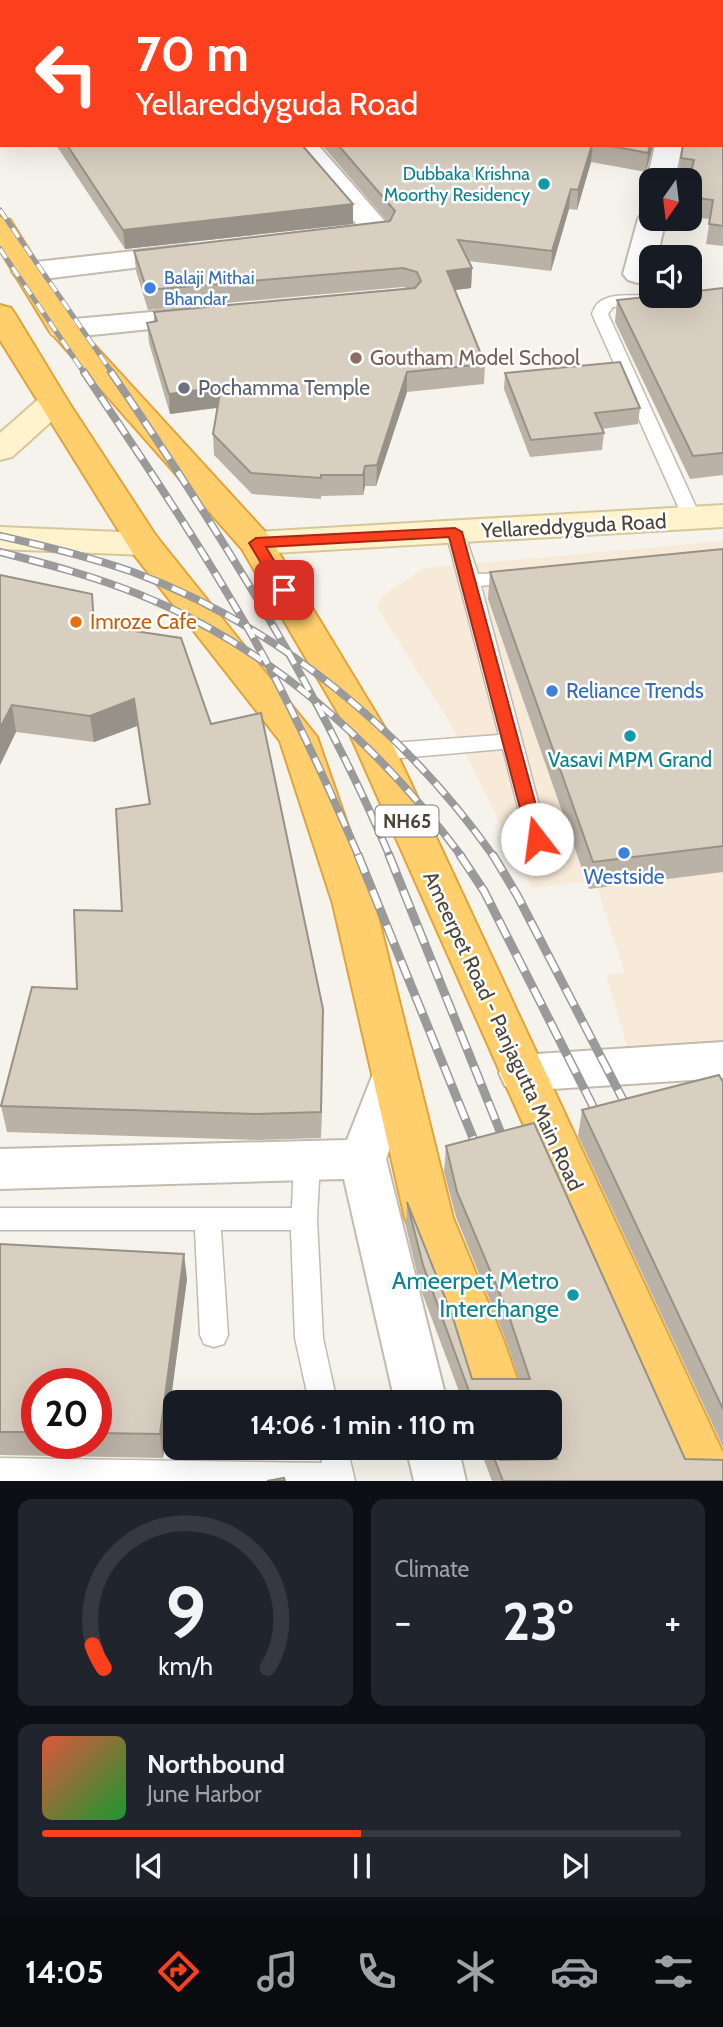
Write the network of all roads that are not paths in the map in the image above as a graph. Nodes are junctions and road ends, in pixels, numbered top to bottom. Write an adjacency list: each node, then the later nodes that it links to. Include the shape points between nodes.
1 (305, 147): 6 (street, via 379,232)
2 (669, 147): 3 (street)
3 (664, 168)
4 (0, 226): 8 (highway, Ameerpet Road - Panjagutta Main Road / NH65)
5 (649, 231): 9 (street)
6 (312, 240)
7 (217, 251): 8 (street)
8 (27, 272): 13 (highway, Ameerpet Road - Panjagutta Main Road / NH65)
9 (638, 274)
10 (639, 300): 16 (lane, via 609,302 600,314)
11 (0, 314): 14 (highway)
12 (240, 314): 13 (street)
13 (63, 329): 19 (highway, Ameerpet Road - Panjagutta Main Road / NH65)
14 (53, 403): 15 (street); 20 (highway)
15 (0, 450)
16 (708, 518): 17 (street, Yellareddyguda Road)
17 (455, 532): 19 (street, Yellareddyguda Road); 22 (lane)
18 (0, 538): 20 (street)
19 (256, 543): 24 (highway, Ameerpet Road - Panjagutta Main Road / NH65)
20 (144, 544): 28 (highway, via 298,737 354,904)
21 (536, 575): 22 (lane)
22 (470, 581): 23 (lane)
23 (511, 741): 24 (lane); 25 (lane)
24 (378, 752): 27 (highway, Ameerpet Road - Panjagutta Main Road / NH65)
25 (537, 839)
26 (723, 1060): 27 (street)
27 (521, 1073): 46 (highway, Ameerpet Road - Panjagutta Main Road / NH65)
28 (394, 1074): 29 (street); 38 (highway, via 429,1218)
29 (363, 1159): 30 (street); 37 (street)
30 (307, 1161): 31 (street); 34 (lane)
31 (0, 1169)
32 (0, 1219): 33 (lane)
33 (206, 1219): 34 (lane); 35 (lane)
34 (304, 1219): 36 (lane, via 309,1338)
35 (214, 1335)
36 (320, 1390)
37 (418, 1390)
38 (495, 1390)
39 (337, 1460): 43 (lane)
40 (435, 1460): 44 (street)
41 (519, 1460): 45 (highway)
42 (0, 1472): 43 (lane)
43 (341, 1479)
44 (440, 1481)
45 (526, 1481)
46 (709, 1481)

